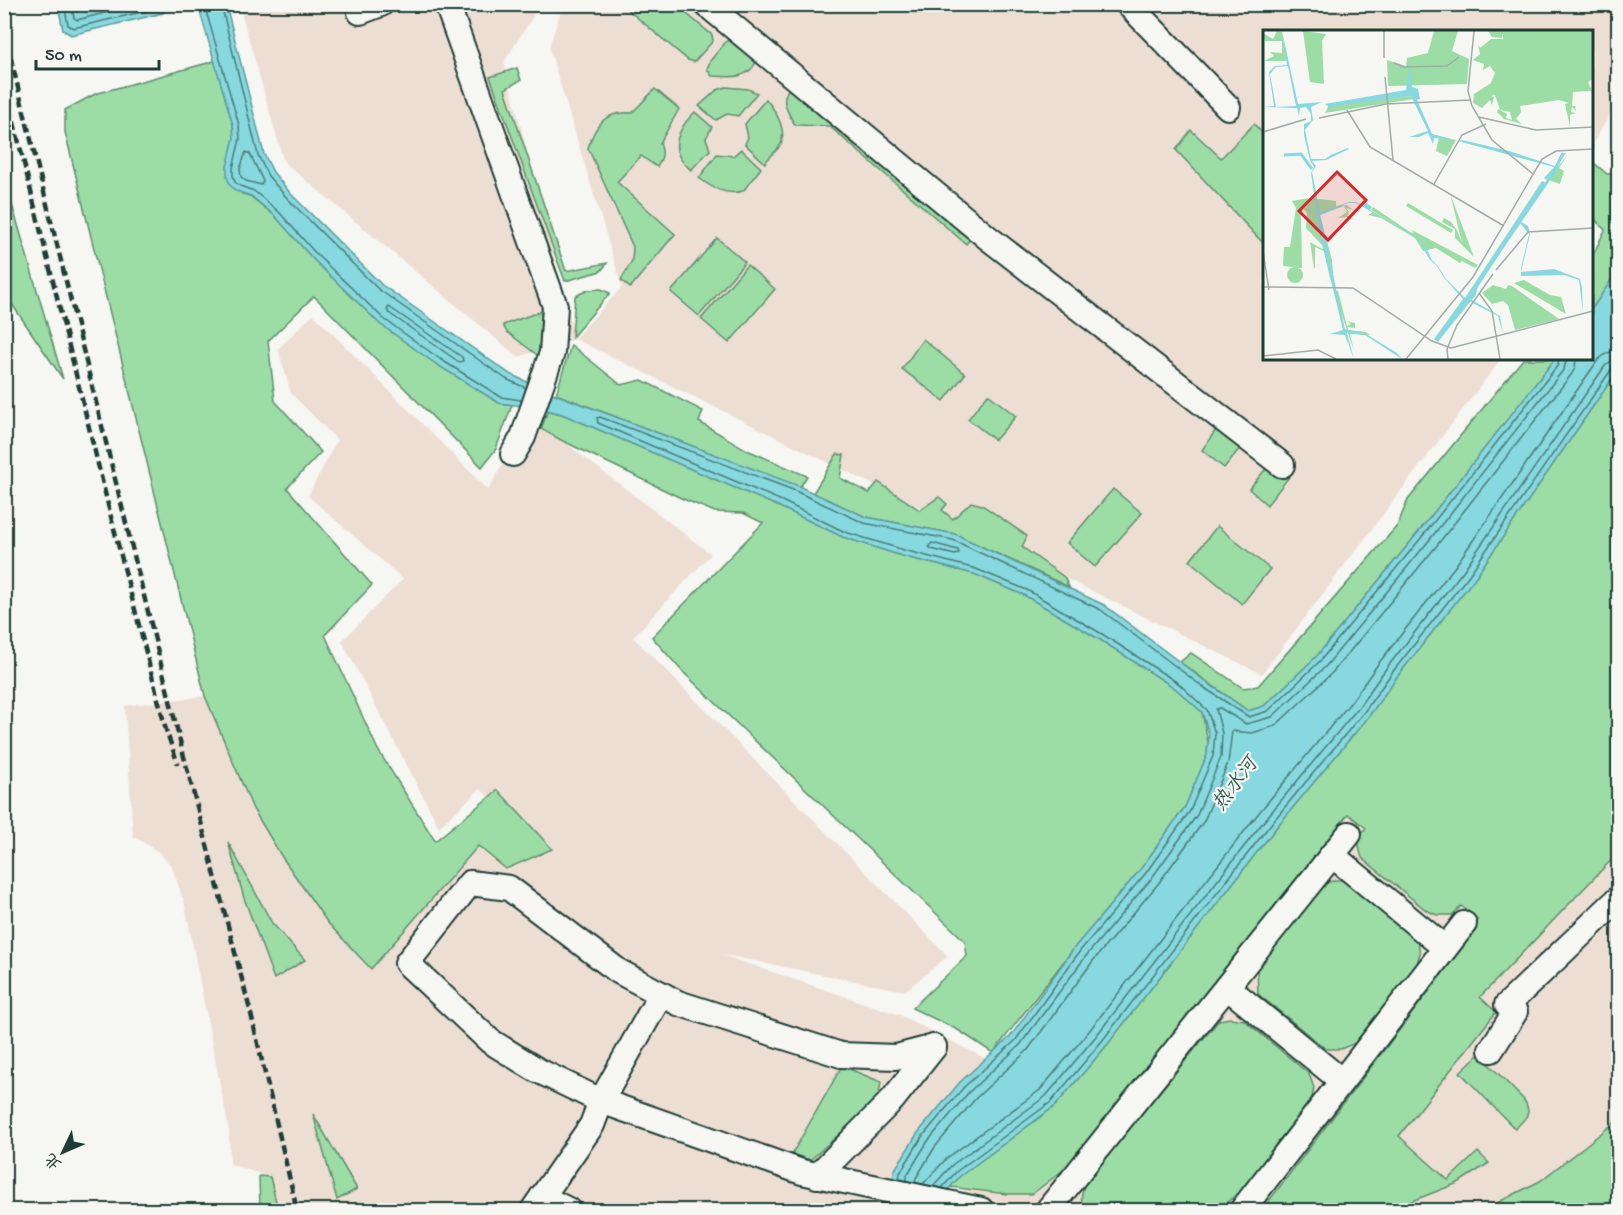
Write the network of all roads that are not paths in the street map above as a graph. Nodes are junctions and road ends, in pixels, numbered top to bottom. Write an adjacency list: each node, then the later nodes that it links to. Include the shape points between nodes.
1 (447, 4): 5 (street, via 555,306 552,353 523,437)
2 (706, 4): 6 (street, via 987,237)
3 (1128, 4): 4 (street)
4 (1228, 107)
5 (513, 454)
6 (1282, 465)
7 (1349, 834): 8 (street)
8 (1332, 855): 11 (street); 12 (street)
9 (1618, 899): 14 (street, via 1507,1005 1515,1012)
10 (1464, 924): 11 (street)
11 (1445, 948): 15 (street)
12 (1227, 987): 15 (street); 21 (street)
13 (661, 994): 16 (street); 16 (street, via 618,971 509,888 489,885 470,883 407,963 490,1041 537,1070); 17 (street, via 678,1003 841,1055 896,1057 934,1047 893,1099)
14 (1491, 1050)
15 (1342, 1081): 22 (street)
16 (601, 1101): 17 (street); 18 (street, via 592,1125)
17 (817, 1176): 20 (street)
18 (538, 1204): 19 (street)
19 (568, 1210)
20 (981, 1210)
21 (1048, 1210)
22 (1242, 1210)

